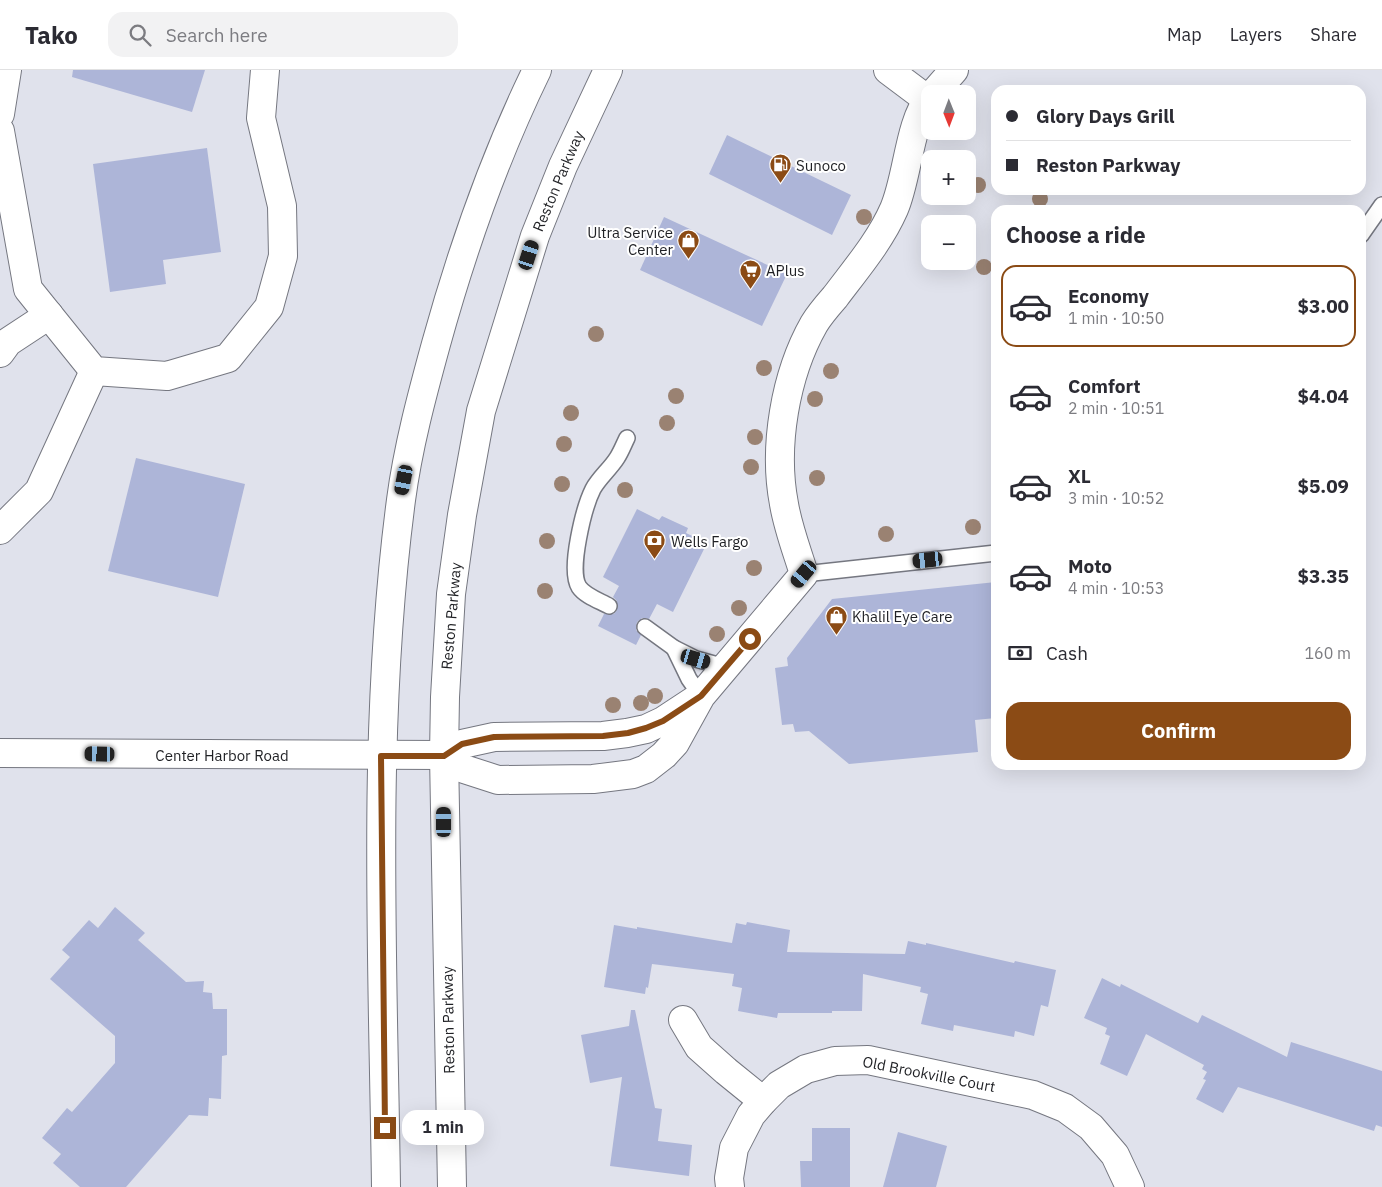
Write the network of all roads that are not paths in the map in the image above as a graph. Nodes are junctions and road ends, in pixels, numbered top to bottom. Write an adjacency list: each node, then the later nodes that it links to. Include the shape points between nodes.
1 (7, 70): 9 (street)
2 (265, 70): 16 (street, via 261,118 282,206 283,256 269,307 228,358 167,376)
3 (537, 70): 27 (street, via 470,231 418,409 401,498 388,621)
4 (608, 70): 28 (street, Reston Parkway, via 563,166 535,236 481,411 451,594)
5 (888, 70): 8 (street)
6 (954, 70): 7 (street)
7 (941, 85)
8 (921, 91)
9 (0, 114)
10 (921, 114): 20 (street, via 894,208 872,248 815,323 789,385 783,415 781,488)
11 (0, 131): 14 (street, via 28,289)
12 (1382, 206): 13 (lane)
13 (1366, 228)
14 (49, 315): 15 (street, via 8,342); 16 (street)
15 (0, 353)
16 (94, 371): 18 (street, via 39,491)
17 (627, 438): 21 (lane, via 618,457 594,488 575,554 579,587)
18 (0, 530)
19 (991, 554): 20 (lane)
20 (804, 574): 24 (street)
21 (609, 606)
22 (645, 627): 23 (lane)
23 (674, 648): 24 (lane, via 696,659); 25 (lane)
24 (725, 667): 25 (street)
25 (701, 696): 28 (street, via 663,721 628,733 494,737 462,744); 28 (street, via 675,743 646,769 633,774 593,779 498,780 464,769)
26 (0, 753): 27 (street, Center Harbor Road)
27 (381, 756): 28 (street, Center Harbor Road); 31 (street)
28 (444, 756): 32 (street, Reston Parkway)
29 (682, 1020): 30 (street, via 699,1047)
30 (763, 1100): 33 (street, Old Brookville Court, via 751,1115 734,1148); 34 (street, Old Brookville Court, via 779,1085 806,1069 835,1061 868,1060 1033,1095 1065,1108 1091,1127 1115,1155)
31 (386, 1187)
32 (452, 1187)
33 (730, 1187)
34 (1130, 1187)

